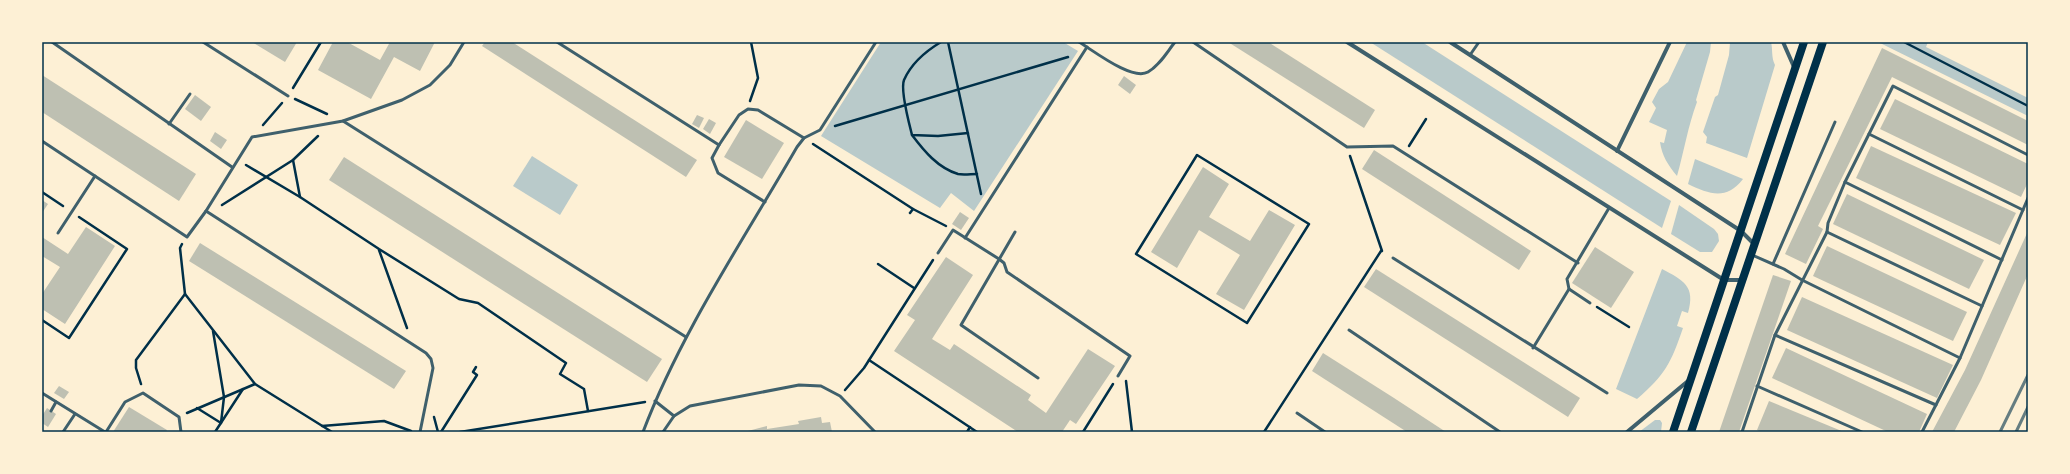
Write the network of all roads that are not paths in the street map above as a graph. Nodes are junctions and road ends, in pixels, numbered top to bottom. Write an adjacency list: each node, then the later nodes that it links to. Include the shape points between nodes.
1 (52, 42): 23 (lane)
2 (202, 42): 20 (lane)
3 (464, 42): 21 (lane, via 450,65 430,85 402,100)
4 (557, 42): 27 (lane)
5 (876, 42): 25 (lane, via 820,130)
6 (1079, 42): 16 (lane)
7 (1175, 42): 16 (lane, via 1157,65 1147,73 1137,74 1127,71)
8 (1193, 42): 49 (lane, via 1347,147 1393,146)
9 (1347, 42): 35 (street)
10 (1450, 42): 17 (street)
11 (1479, 42): 17 (lane)
12 (1670, 42): 28 (street)
13 (1783, 42): 18 (street)
14 (1804, 42): 18 (main road)
15 (1823, 42): 43 (main road)
16 (1087, 47): 42 (lane)
17 (1470, 55): 28 (street)
18 (1795, 69): 38 (main road)
19 (190, 94): 23 (lane)
20 (288, 96)
21 (343, 121): 30 (lane, via 252,137); 59 (lane)
22 (1835, 122): 50 (lane)
23 (169, 124): 30 (lane)
24 (1869, 134): 29 (lane, via 1893,86); 32 (lane); 36 (lane)
25 (805, 139): 27 (lane, via 758,110 748,109 739,115); 34 (lane)
26 (42, 141): 31 (lane)
27 (720, 145): 34 (lane, via 712,158 718,173)
28 (1617, 151): 38 (street)
29 (2028, 155)
30 (232, 167): 37 (lane)
31 (95, 176): 37 (lane, via 187,237); 39 (lane)
32 (1845, 182): 41 (lane, via 1828,223); 48 (lane)
33 (2028, 198): 36 (lane)
34 (765, 202): 59 (lane)
35 (1609, 208): 49 (lane); 51 (street)
36 (2023, 210): 48 (lane)
37 (206, 211): 78 (lane, via 426,353 433,368)
38 (1741, 231): 43 (street); 51 (main road)
39 (58, 232)
40 (1015, 232): 47 (lane)
41 (1827, 232): 53 (lane); 56 (lane)
42 (965, 238): 44 (lane, via 953,230); 47 (lane)
43 (1754, 244): 45 (main road)
44 (938, 253)
45 (1750, 254): 50 (lane); 52 (main road)
46 (1393, 258): 60 (lane)
47 (999, 259): 62 (lane, via 1004,263 1007,272 1130,356); 63 (lane, via 961,325)
48 (2002, 260): 56 (lane)
49 (1578, 263): 54 (lane, via 1567,279)
50 (1773, 264): 53 (lane)
51 (1724, 280): 52 (street); 64 (main road)
52 (1742, 280): 86 (main road)
53 (1802, 280): 58 (lane); 61 (lane)
54 (1569, 290): 55 (lane); 60 (lane)
55 (1590, 303)
56 (1982, 306): 61 (lane)
57 (1349, 330): 83 (lane)
58 (1775, 334): 65 (lane); 70 (lane)
59 (686, 337): 68 (lane)
60 (1533, 348): 67 (lane)
61 (1960, 358): 70 (lane)
62 (1118, 376)
63 (1038, 378)
64 (1691, 378): 84 (street); 85 (main road)
65 (1757, 386): 87 (lane); 88 (lane)
66 (42, 393): 69 (lane)
67 (1607, 393)
68 (653, 401): 74 (lane); 79 (lane)
69 (56, 402): 71 (lane); 73 (lane)
70 (1936, 406): 89 (lane)
71 (51, 411)
72 (1297, 413): 82 (lane)
73 (75, 414): 75 (lane); 76 (lane)
74 (674, 416): 80 (lane); 81 (lane, via 690,406 799,385 821,386 840,396)
75 (63, 432)
76 (106, 432): 77 (lane, via 125,402 143,393 179,417)
77 (181, 432)
78 (420, 432)
79 (643, 432)
80 (663, 432)
81 (875, 432)
82 (1325, 432)
83 (1500, 432)
84 (1627, 432)
85 (1673, 432)
86 (1692, 432)
87 (1742, 432)
88 (1862, 432)
89 (1922, 432)

